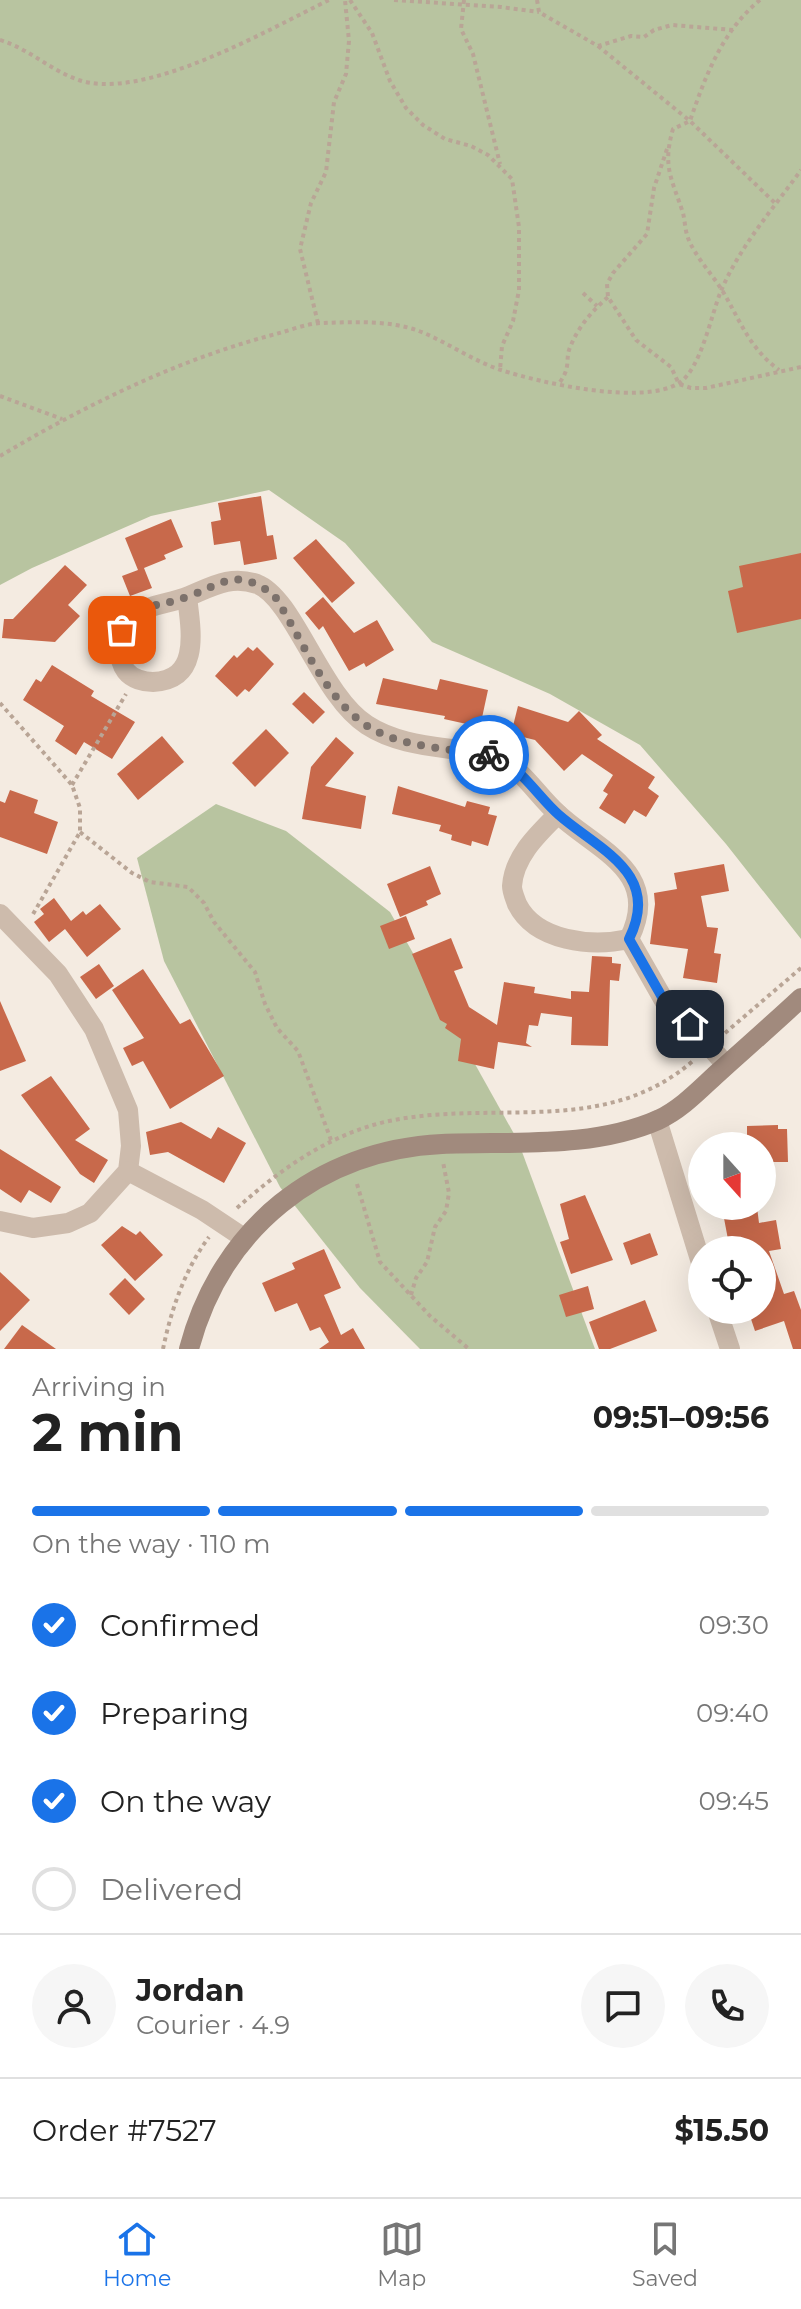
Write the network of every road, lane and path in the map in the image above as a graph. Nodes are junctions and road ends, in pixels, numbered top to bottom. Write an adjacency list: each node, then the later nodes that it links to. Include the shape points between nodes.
1 (329, 0): 9 (path, via 232,47 146,81 116,86 77,79 25,48)
2 (347, 0): 13 (path, via 372,33 406,108 445,139 471,146); 20 (path, via 346,74 334,102 326,172 311,203 300,249)
3 (394, 0): 6 (path)
4 (537, 0): 7 (path)
5 (760, 0): 8 (path)
6 (463, 2): 7 (path); 13 (path, via 461,29 473,54)
7 (539, 12): 10 (path)
8 (733, 30): 10 (path, via 672,25); 11 (path, via 709,65)
9 (0, 40)
10 (598, 46): 11 (path)
11 (690, 121): 12 (path, via 673,129); 15 (path)
12 (668, 146): 16 (path, via 670,183 688,238); 18 (path, via 647,234 613,273)
13 (501, 166): 22 (path, via 512,179 519,227 519,290)
14 (801, 170): 15 (path)
15 (776, 204): 16 (path, via 743,247)
16 (722, 289): 23 (path, via 749,342); 25 (path, via 692,370)
17 (583, 293): 19 (path)
18 (608, 297): 19 (path); 25 (path, via 636,340 671,367)
19 (597, 306): 24 (path, via 569,348 569,369)
20 (318, 323): 22 (path, via 373,322 417,331); 27 (path, via 242,343)
21 (801, 367): 23 (path)
22 (500, 370): 24 (path)
23 (779, 370): 25 (path, via 706,388)
24 (559, 383): 25 (path, via 600,393 649,392)
25 (679, 384)
26 (0, 396): 27 (path)
27 (62, 419): 28 (path)
28 (0, 456)
29 (187, 597): 30 (street, via 192,641 188,664 174,678); 30 (street, via 156,603 133,616 122,630 118,653); 33 (street, via 237,579 261,585 274,595 330,687 357,719 404,741 494,756 521,773)
30 (135, 678): 32 (path)
31 (0, 703): 32 (path)
32 (72, 785): 34 (path, via 80,808)
33 (558, 814): 37 (street, via 619,860 630,876 638,908); 37 (street, via 530,842 516,868 511,889 519,908 534,926 565,938)
34 (80, 832): 36 (path); 44 (path, via 132,873 150,882 188,887 204,903 255,972 277,1028 298,1051)
35 (0, 914): 36 (street)
36 (22, 937): 47 (street, via 58,974 94,1029 118,1080 128,1110)
37 (629, 939): 40 (street, via 666,1004)
38 (801, 968): 40 (path)
39 (801, 998): 41 (street)
40 (710, 1046): 41 (street); 42 (path, via 659,1087)
41 (726, 1065): 43 (street)
42 (602, 1105)
43 (657, 1120): 45 (street, via 608,1135); 49 (street)
44 (331, 1141)
45 (439, 1144): 46 (street); 51 (path, via 449,1193 446,1211)
46 (350, 1161): 50 (street, via 303,1187); 51 (path, via 380,1262)
47 (128, 1171): 48 (street, via 90,1213 68,1223 33,1228); 50 (street)
48 (0, 1221)
49 (693, 1236)
50 (244, 1238): 53 (street, via 203,1307)
51 (411, 1295): 54 (path)
52 (722, 1324): 55 (street)
53 (189, 1349)
54 (469, 1349)
55 (730, 1349)

